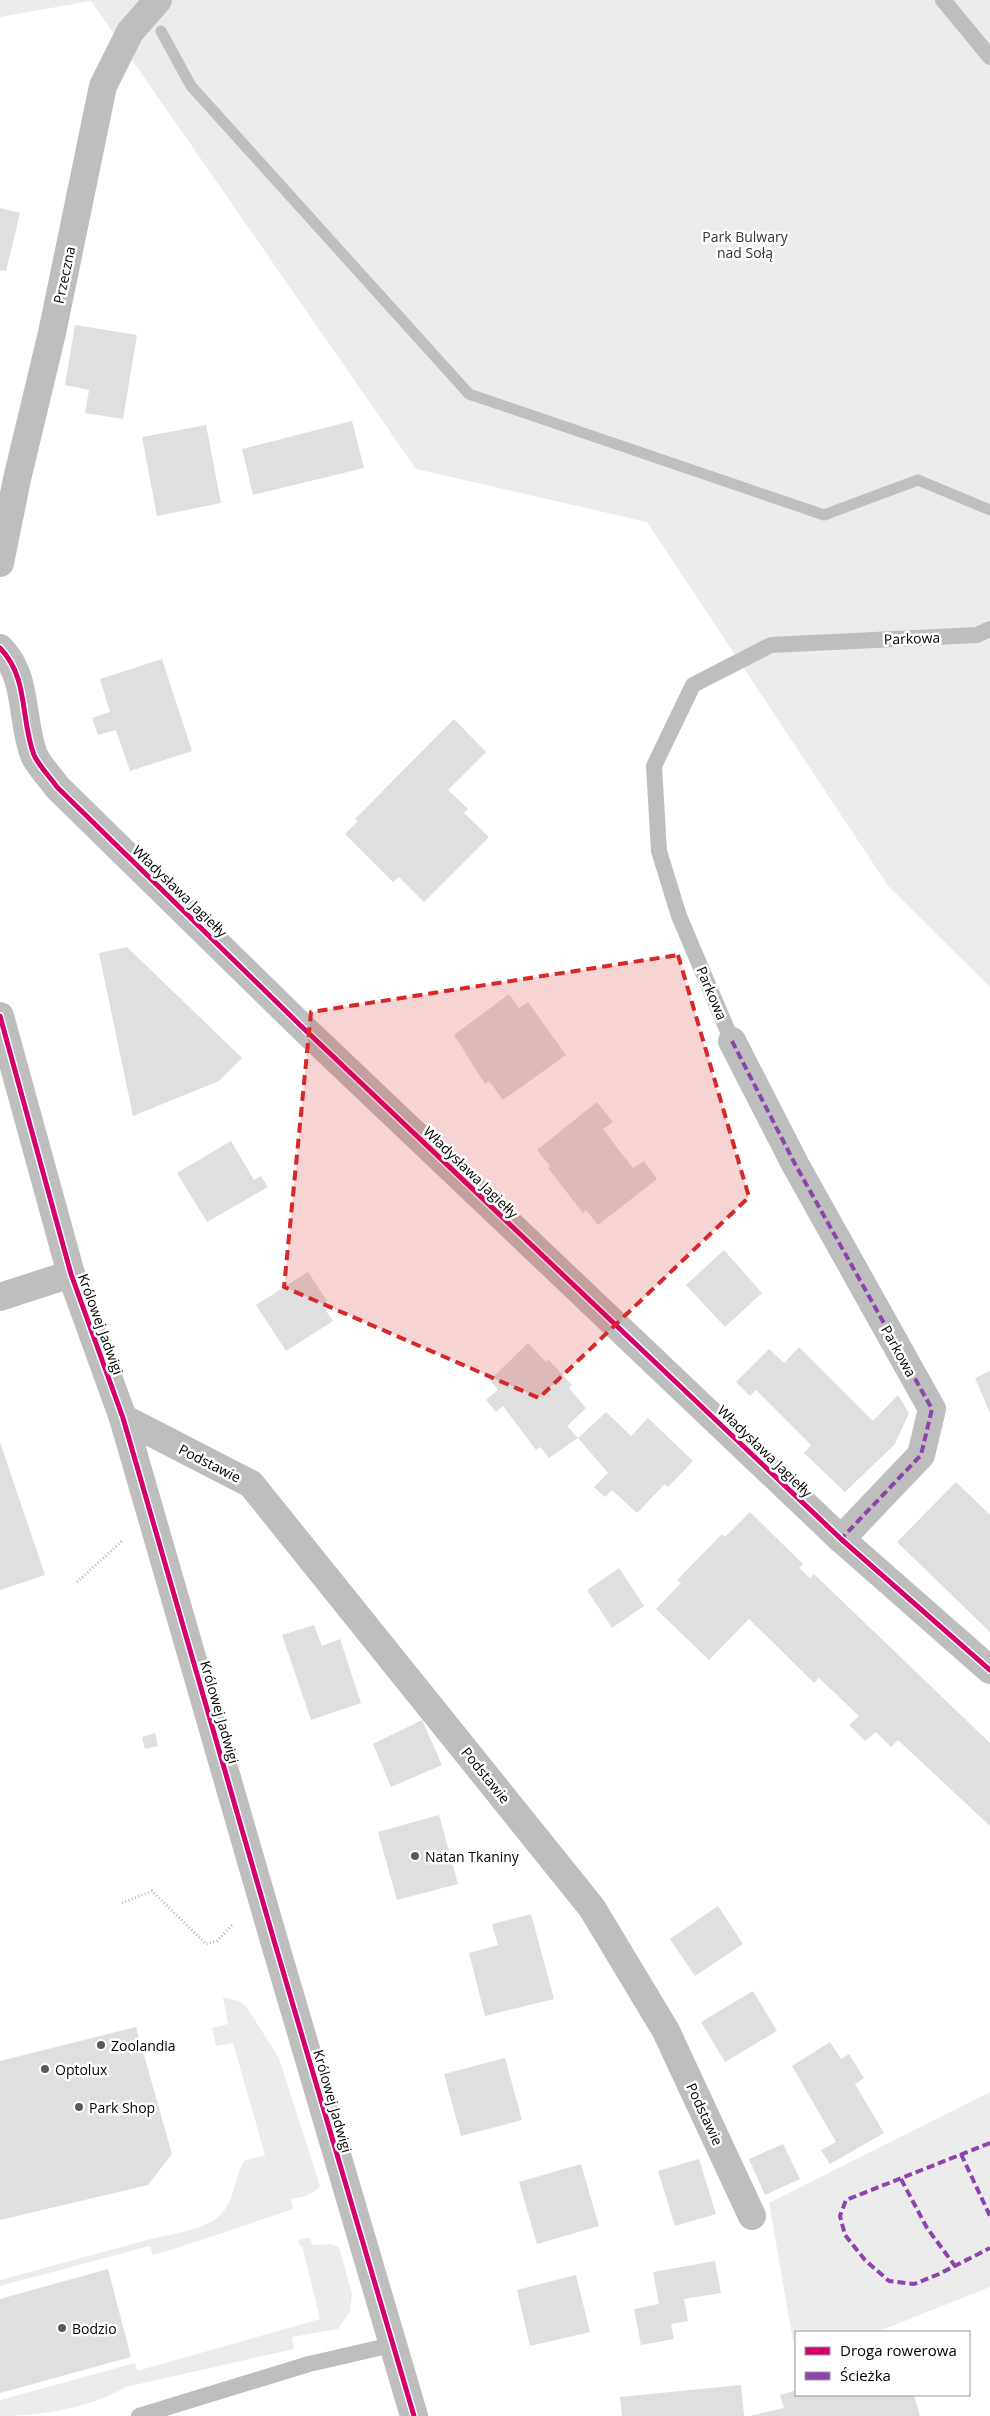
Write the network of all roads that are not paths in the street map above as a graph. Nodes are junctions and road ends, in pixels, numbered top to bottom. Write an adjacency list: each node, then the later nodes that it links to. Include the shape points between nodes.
1 (158, 0): 4 (street, Przeczna, via 130,32 103,86)
2 (943, 0): 3 (lane)
3 (990, 57)
4 (0, 563)
5 (990, 629): 8 (lane, Parkowa, via 977,635 771,645 693,685 654,766 659,851 679,916)
6 (0, 648): 12 (street, Władysława Jagiełły, via 11,659 19,676 35,756 57,787 300,1025)
7 (0, 1016): 9 (street, Królowej Jadwigi)
8 (732, 1041): 12 (street, Parkowa, via 795,1164 932,1409 921,1455)
9 (71, 1274): 10 (street); 11 (street, Królowej Jadwigi)
10 (0, 1297)
11 (123, 1418): 14 (street, Podstawie, via 251,1484 592,1908 666,2031); 15 (street, Królowej Jadwigi)
12 (841, 1539): 13 (street, Władysława Jagiełły)
13 (990, 1670)
14 (752, 2216)
15 (392, 2345): 16 (lane, via 309,2364); 17 (street, Królowej Jadwigi)
16 (147, 2415)
17 (414, 2416)

